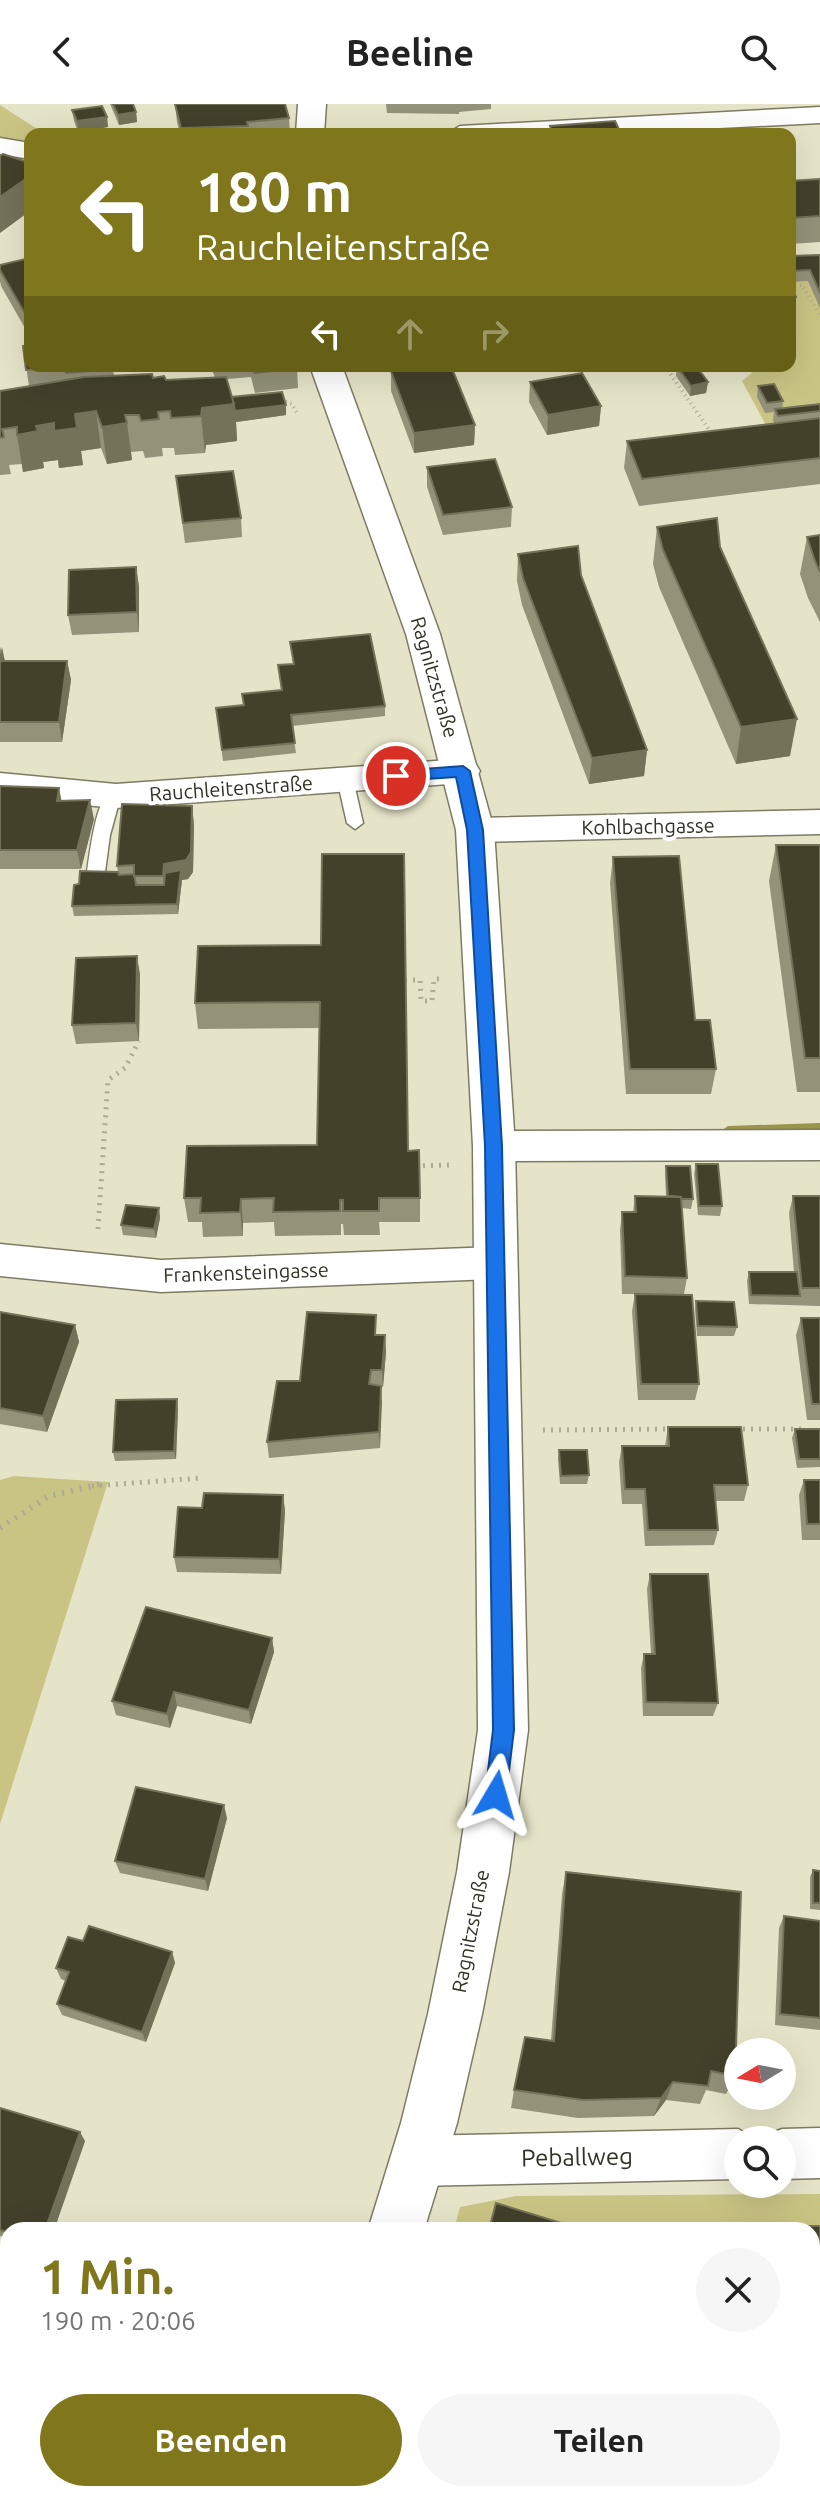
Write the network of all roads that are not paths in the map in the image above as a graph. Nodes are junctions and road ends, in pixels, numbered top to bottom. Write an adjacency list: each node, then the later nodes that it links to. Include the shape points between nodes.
1 (312, 104): 3 (main road)
2 (810, 117): 4 (street)
3 (310, 128)
4 (594, 128)
5 (0, 146): 6 (street)
6 (24, 150)
7 (328, 372): 8 (main road, Ragnitzstraße, via 423,634)
8 (463, 771): 9 (street, Rauchleitenstraße); 14 (main road, Ragnitzstraße)
9 (345, 779): 11 (street, Rauchleitenstraße); 13 (lane)
10 (0, 785): 11 (street, Rauchleitenstraße)
11 (113, 795): 15 (lane)
12 (820, 822): 14 (street, Kohlbachgasse)
13 (355, 823)
14 (475, 830): 17 (main road, Ragnitzstraße)
15 (95, 879)
16 (820, 1145): 17 (street)
17 (478, 1155): 19 (main road, Ragnitzstraße)
18 (0, 1260): 19 (street, Frankensteingasse, via 161,1276)
19 (494, 1263): 23 (main road, Ragnitzstraße, via 503,1730 496,1795 459,1986 432,2111)
20 (820, 2153): 22 (street)
21 (724, 2154): 23 (street, Peballweg)
22 (796, 2154)
23 (415, 2161): 24 (main road, Ragnitzstraße)
24 (398, 2222)

